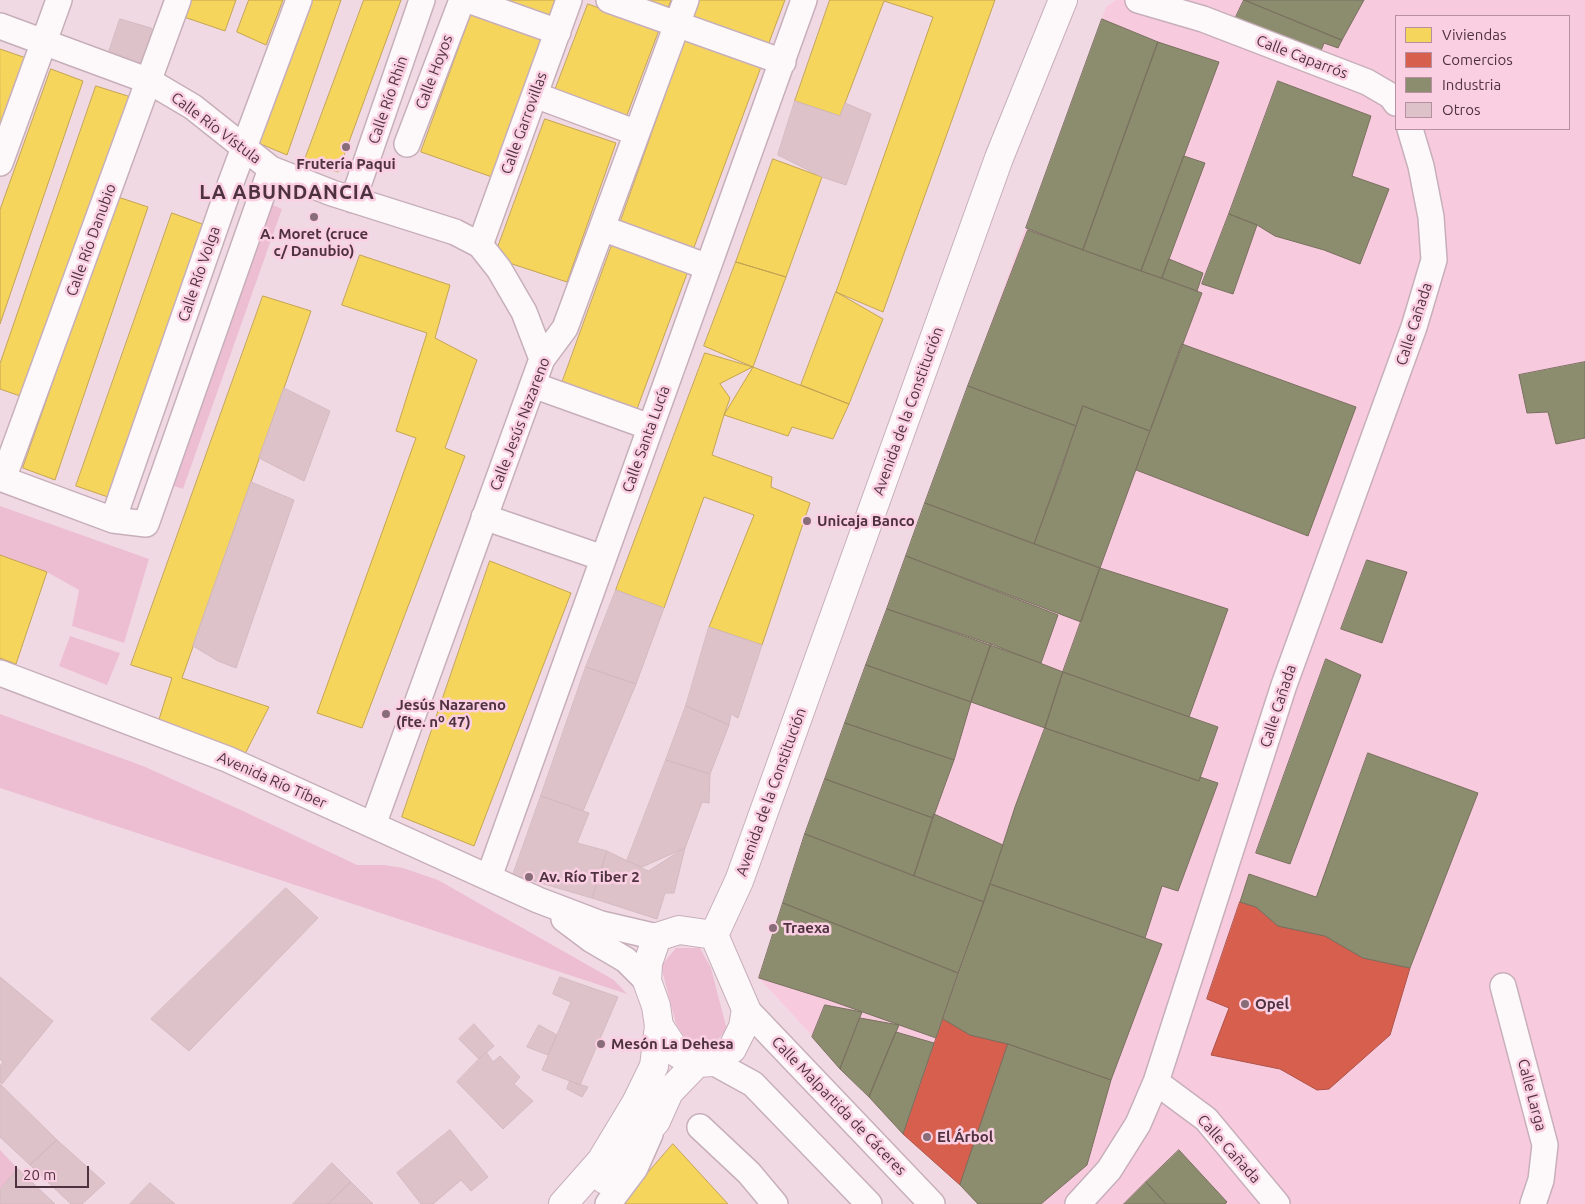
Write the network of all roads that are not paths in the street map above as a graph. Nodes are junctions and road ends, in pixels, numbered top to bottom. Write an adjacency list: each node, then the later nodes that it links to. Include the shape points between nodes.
1 (59, 0): 18 (street)
2 (178, 0): 20 (street, Calle Río Danubio)
3 (299, 0): 26 (street, Calle Río Volga)
4 (422, 0): 29 (street, Calle Río Rhin)
5 (462, 0): 25 (street, Calle Hoyos)
6 (468, 0): 17 (street)
7 (569, 0): 17 (street, Calle Garrovillas)
8 (609, 0): 15 (street)
9 (686, 0): 15 (street, Calle Jesús Nazareno)
10 (804, 0): 19 (street, Calle Santa Lucía)
11 (1063, 0): 44 (main road, Avenida de la Constitución, via 999,158 739,881)
12 (1138, 0): 14 (street, Calle Caparrós)
13 (1181, 0): 14 (street, Calle Caparrós)
14 (1203, 19): 22 (street, Calle Caparrós, via 1367,82)
15 (677, 24): 19 (street); 24 (street, Calle Jesús Nazareno)
16 (0, 26): 18 (street, Calle Río Vístula)
17 (558, 32): 21 (street, Calle Garrovillas)
18 (45, 43): 20 (street, Calle Río Vístula); 27 (street)
19 (783, 62): 32 (street, Calle Santa Lucía)
20 (149, 80): 26 (street, Calle Río Vístula, via 193,107); 36 (street, Calle Río Danubio)
21 (535, 95): 24 (street); 31 (street, Calle Garrovillas)
22 (1395, 101)
23 (1410, 130): 51 (street, Calle Cañada, via 1431,217 1434,260 1414,326 1284,685)
24 (637, 133): 30 (street, Calle Jesús Nazareno)
25 (407, 144)
26 (244, 147): 28 (street, Calle Río Vístula); 38 (street, Calle Río Volga)
27 (0, 163)
28 (271, 170): 29 (street, Calle Río Vístula); 38 (street, via 146,524)
29 (353, 200): 31 (street, Calle Río Vístula, via 455,232)
30 (602, 228): 32 (street); 33 (street, Calle Jesús Nazareno, via 565,328)
31 (480, 245): 33 (street, Calle Río Vístula, via 499,269 524,312)
32 (708, 266): 35 (street, Calle Santa Lucía)
33 (542, 359): 34 (street, Calle Jesús Nazareno)
34 (532, 385): 35 (street); 37 (street, Calle Jesús Nazareno)
35 (650, 427): 39 (street, Calle Santa Lucía)
36 (2, 479): 38 (street)
37 (484, 517): 39 (street); 41 (street, Calle Jesús Nazareno)
38 (113, 520)
39 (603, 558): 42 (street, Calle Santa Lucía)
40 (0, 673): 41 (street, Avenida Río Tíber, via 227,759)
41 (373, 825): 42 (street, Avenida Río Tíber)
42 (489, 877): 43 (street, Avenida Río Tíber)
43 (538, 900): 45 (street, Avenida Río Tíber, via 601,924); 46 (street, Avenida Río Tíber, via 592,940 626,960)
44 (714, 935): 45 (main road, via 679,930); 48 (main road)
45 (657, 937): 46 (main road, via 648,963)
46 (647, 981): 49 (main road)
47 (1503, 986): 62 (street, Calle Larga, via 1545,1145 1541,1180)
48 (746, 1009): 50 (main road, via 743,1027 732,1049); 59 (street, Calle Malpartida de Cáceres)
49 (659, 1026): 50 (main road, via 677,1052); 54 (main road, via 654,1066 636,1103 601,1162)
50 (705, 1063): 52 (main road, via 670,1092); 58 (street, via 753,1084)
51 (1156, 1082): 60 (street, via 1138,1124 1109,1170); 61 (street, Calle Cañada, via 1206,1119)
52 (656, 1121): 55 (main road); 56 (street, via 635,1168)
53 (700, 1127): 57 (street, via 749,1173)
54 (564, 1204)
55 (584, 1204)
56 (608, 1204)
57 (776, 1204)
58 (869, 1204)
59 (932, 1204)
60 (1078, 1204)
61 (1277, 1204)
62 (1533, 1204)

